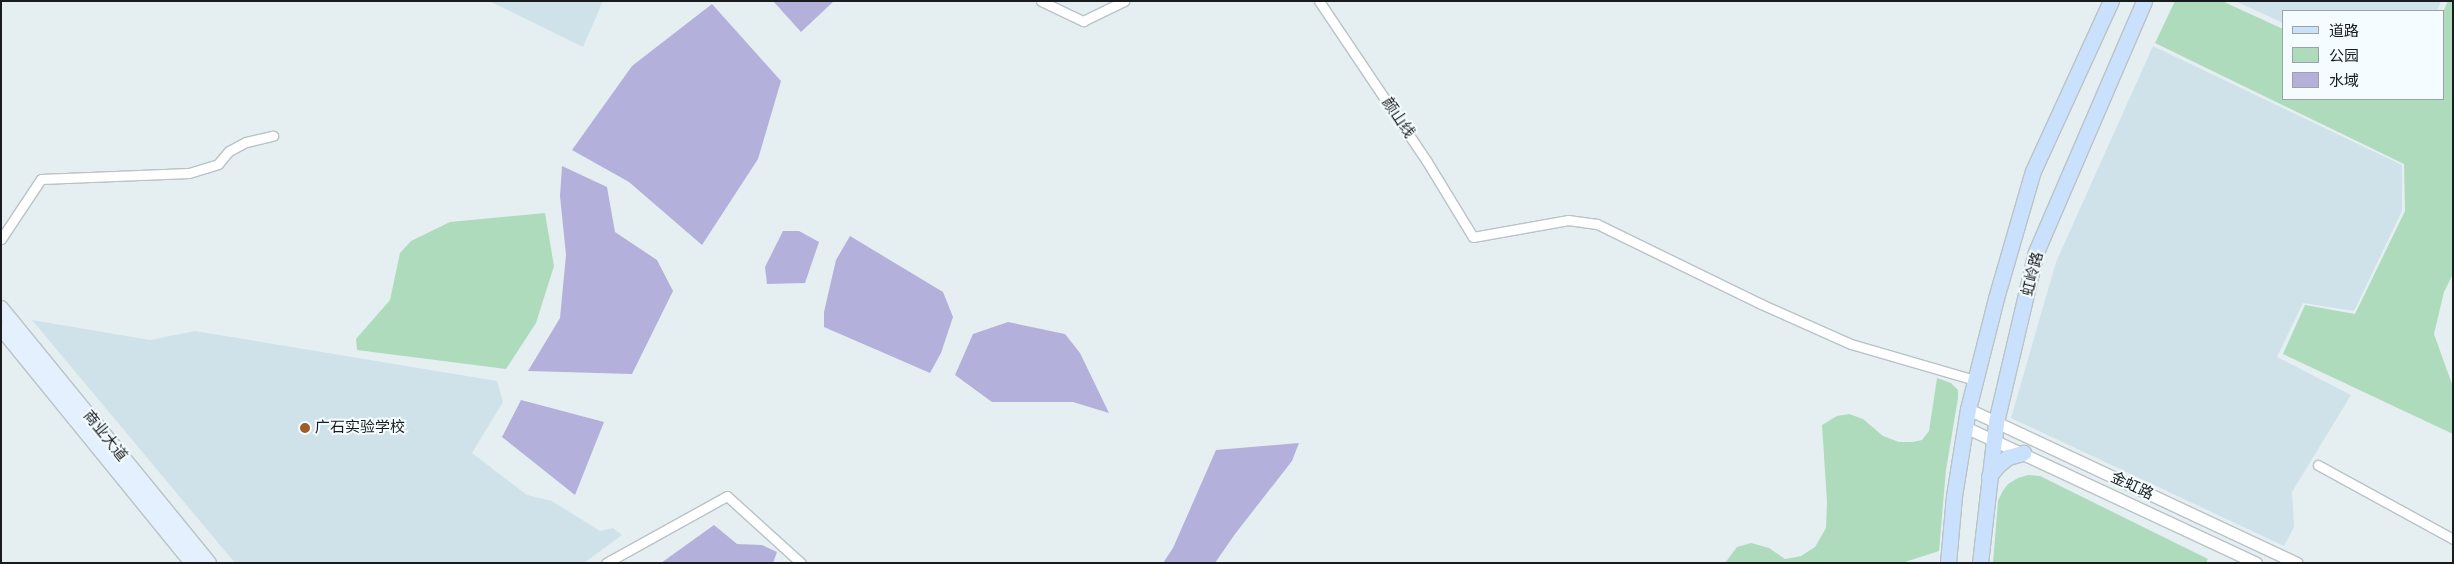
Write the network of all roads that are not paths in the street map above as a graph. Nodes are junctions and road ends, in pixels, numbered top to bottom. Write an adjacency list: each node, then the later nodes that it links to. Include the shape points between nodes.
1 (1041, 1): 2 (street, via 1083,21)
2 (1124, 1)
3 (1319, 1): 10 (street, 颜山线, via 1426,160 1473,238 1568,220 1597,224 1760,304 1851,344)
4 (2111, 1): 10 (main road, 虹岭路, via 2034,171)
5 (2144, 1): 12 (main road, 虹岭路, via 2036,252)
6 (273, 136): 7 (street, via 246,142 229,151 218,164 189,173 41,179)
7 (1, 239)
8 (1, 308): 20 (main road, 商业大道)
9 (1, 328): 19 (main road, 商业大道)
10 (1975, 380): 11 (main road, 虹岭路)
11 (1968, 409): 12 (street, 金虹路); 13 (main road, 虹岭路)
12 (1996, 422): 14 (main road, 虹岭路); 26 (street, 金虹路)
13 (1965, 427): 14 (street, 金虹路); 23 (main road, 虹岭路)
14 (1994, 439): 15 (street, 金虹路); 17 (main road, 虹岭路)
15 (2023, 453): 17 (main road, via 2008,457); 25 (street, 金虹路)
16 (2318, 465): 18 (street)
17 (1989, 476): 24 (main road, 虹岭路)
18 (2453, 540)
19 (192, 563)
20 (209, 563)
21 (606, 563): 22 (street, via 727,496)
22 (801, 563)
23 (1948, 563)
24 (1980, 563)
25 (2256, 563)
26 (2297, 563)

